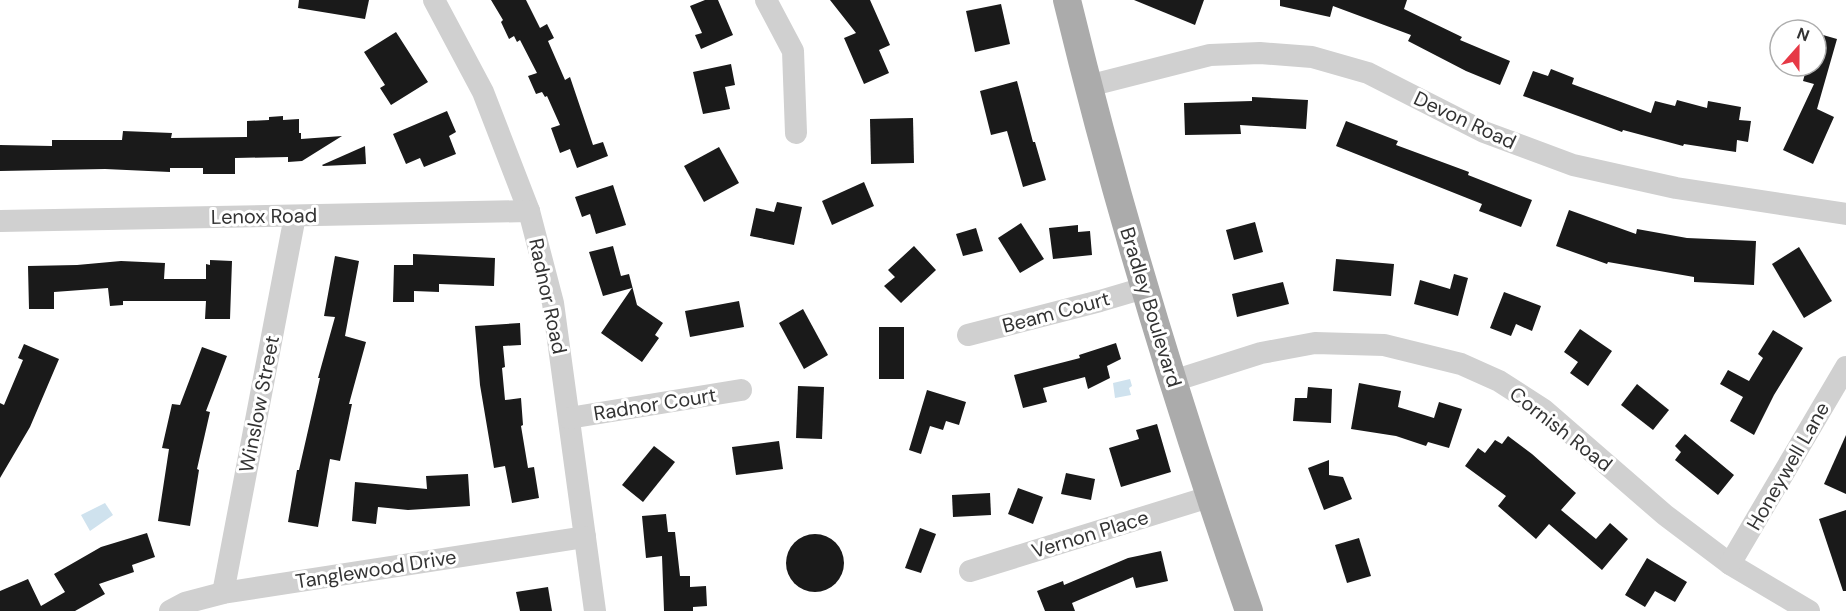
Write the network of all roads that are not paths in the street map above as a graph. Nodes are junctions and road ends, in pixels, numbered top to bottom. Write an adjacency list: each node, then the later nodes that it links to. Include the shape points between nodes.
1 (434, 0): 6 (street, Radnor Road, via 483,92)
2 (766, 0): 5 (street, via 793,51)
3 (1067, 0): 4 (main road, Bradley Boulevard)
4 (1088, 86): 7 (street, Devon Road, via 1210,55 1312,57 1368,73 1484,132 1573,165 1676,188); 10 (main road, Bradley Boulevard)
5 (796, 133)
6 (529, 211): 8 (street, Lenox Road); 15 (street, Radnor Road, via 553,303)
7 (1846, 214)
8 (295, 216): 9 (street, Lenox Road); 20 (street, Winslow Street)
9 (0, 221)
10 (1144, 288): 11 (street, Beam Court); 13 (main road, Bradley Boulevard)
11 (968, 335)
12 (1846, 367): 18 (street, Honeywell Lane)
13 (1173, 381): 16 (main road, Bradley Boulevard); 18 (street, Cornish Road, via 1261,353 1315,343 1384,345 1461,364 1499,381 1544,410 1665,515)
14 (741, 390): 15 (street, Radnor Court)
15 (569, 418): 17 (street, Radnor Road)
16 (1209, 497): 19 (street, Vernon Place); 23 (main road, Bradley Boulevard)
17 (585, 537): 20 (street, Tanglewood Drive); 22 (street, Radnor Road)
18 (1730, 564): 24 (street, Cornish Road)
19 (970, 570)
20 (223, 593): 21 (street, Tanglewood Drive)
21 (170, 611)
22 (595, 611)
23 (1248, 611)
24 (1809, 611)

